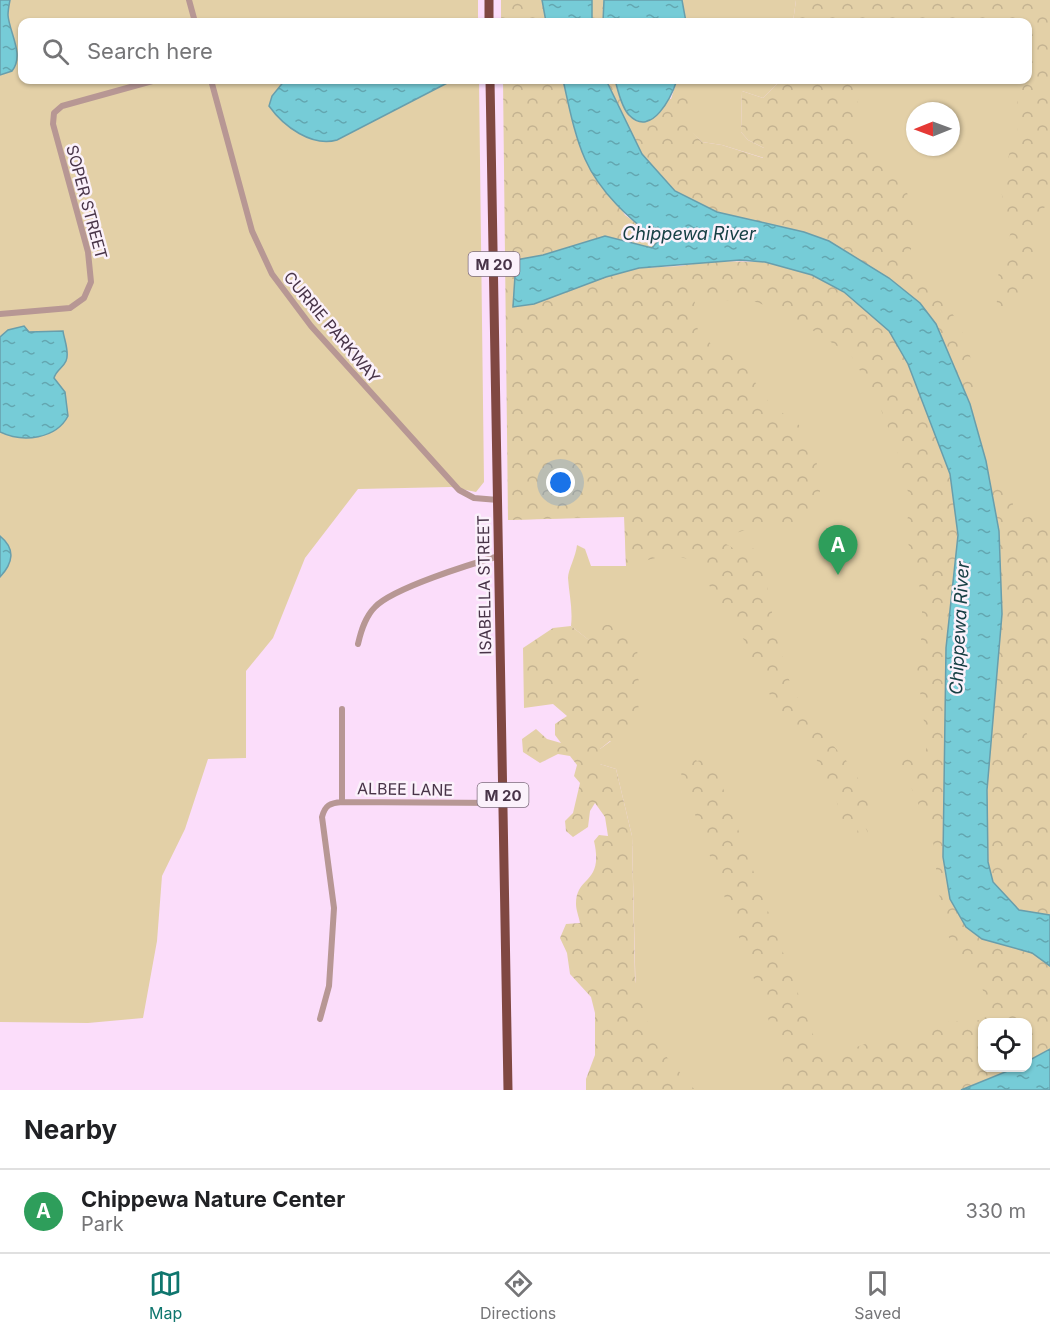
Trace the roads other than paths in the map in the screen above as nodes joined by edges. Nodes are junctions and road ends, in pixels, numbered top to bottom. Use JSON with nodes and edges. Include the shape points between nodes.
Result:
{"nodes":[{"id":1,"x":189,"y":0,"type":"edge"},
{"id":2,"x":489,"y":0,"type":"edge"},
{"id":3,"x":194,"y":18,"type":"edge"},
{"id":4,"x":489,"y":18,"type":"edge"},
{"id":5,"x":142,"y":84,"type":"edge"},
{"id":6,"x":212,"y":84,"type":"edge"},
{"id":7,"x":490,"y":84,"type":"edge"},
{"id":8,"x":0,"y":314,"type":"edge"},
{"id":9,"x":498,"y":500,"type":"junction"},
{"id":10,"x":499,"y":556,"type":"junction"},
{"id":11,"x":358,"y":644,"type":"dead end"},
{"id":12,"x":342,"y":709,"type":"dead end"},
{"id":13,"x":342,"y":802,"type":"junction"},
{"id":14,"x":503,"y":803,"type":"junction"},
{"id":15,"x":320,"y":1019,"type":"dead end"},
{"id":16,"x":508,"y":1090,"type":"edge"}],
"edges":[{"from":1,"to":3,"type":"street"},
{"from":2,"to":4,"type":"highway"},
{"from":5,"to":8,"type":"street","name":"SOPER STREET","via":[[62,106],[54,113],[53,124],[91,267],[91,282],[84,298],[59,311]]},
{"from":6,"to":9,"type":"street","name":"CURRIE PARKWAY","via":[[252,231],[272,274],[311,326],[459,490],[474,498]]},
{"from":7,"to":9,"type":"highway","name":"ISABELLA STREET","number":"M 20"},
{"from":9,"to":10,"type":"highway","name":"ISABELLA STREET","number":"M 20"},
{"from":10,"to":11,"type":"street","via":[[388,597],[368,616]]},
{"from":10,"to":14,"type":"highway","name":"ISABELLA STREET","number":"M 20"},
{"from":12,"to":13,"type":"street"},
{"from":13,"to":14,"type":"street","name":"ALBEE LANE"},
{"from":13,"to":15,"type":"street","via":[[331,803],[322,817],[334,908],[329,986]]},
{"from":14,"to":16,"type":"highway","name":"ISABELLA STREET","number":"M 20"}]}
